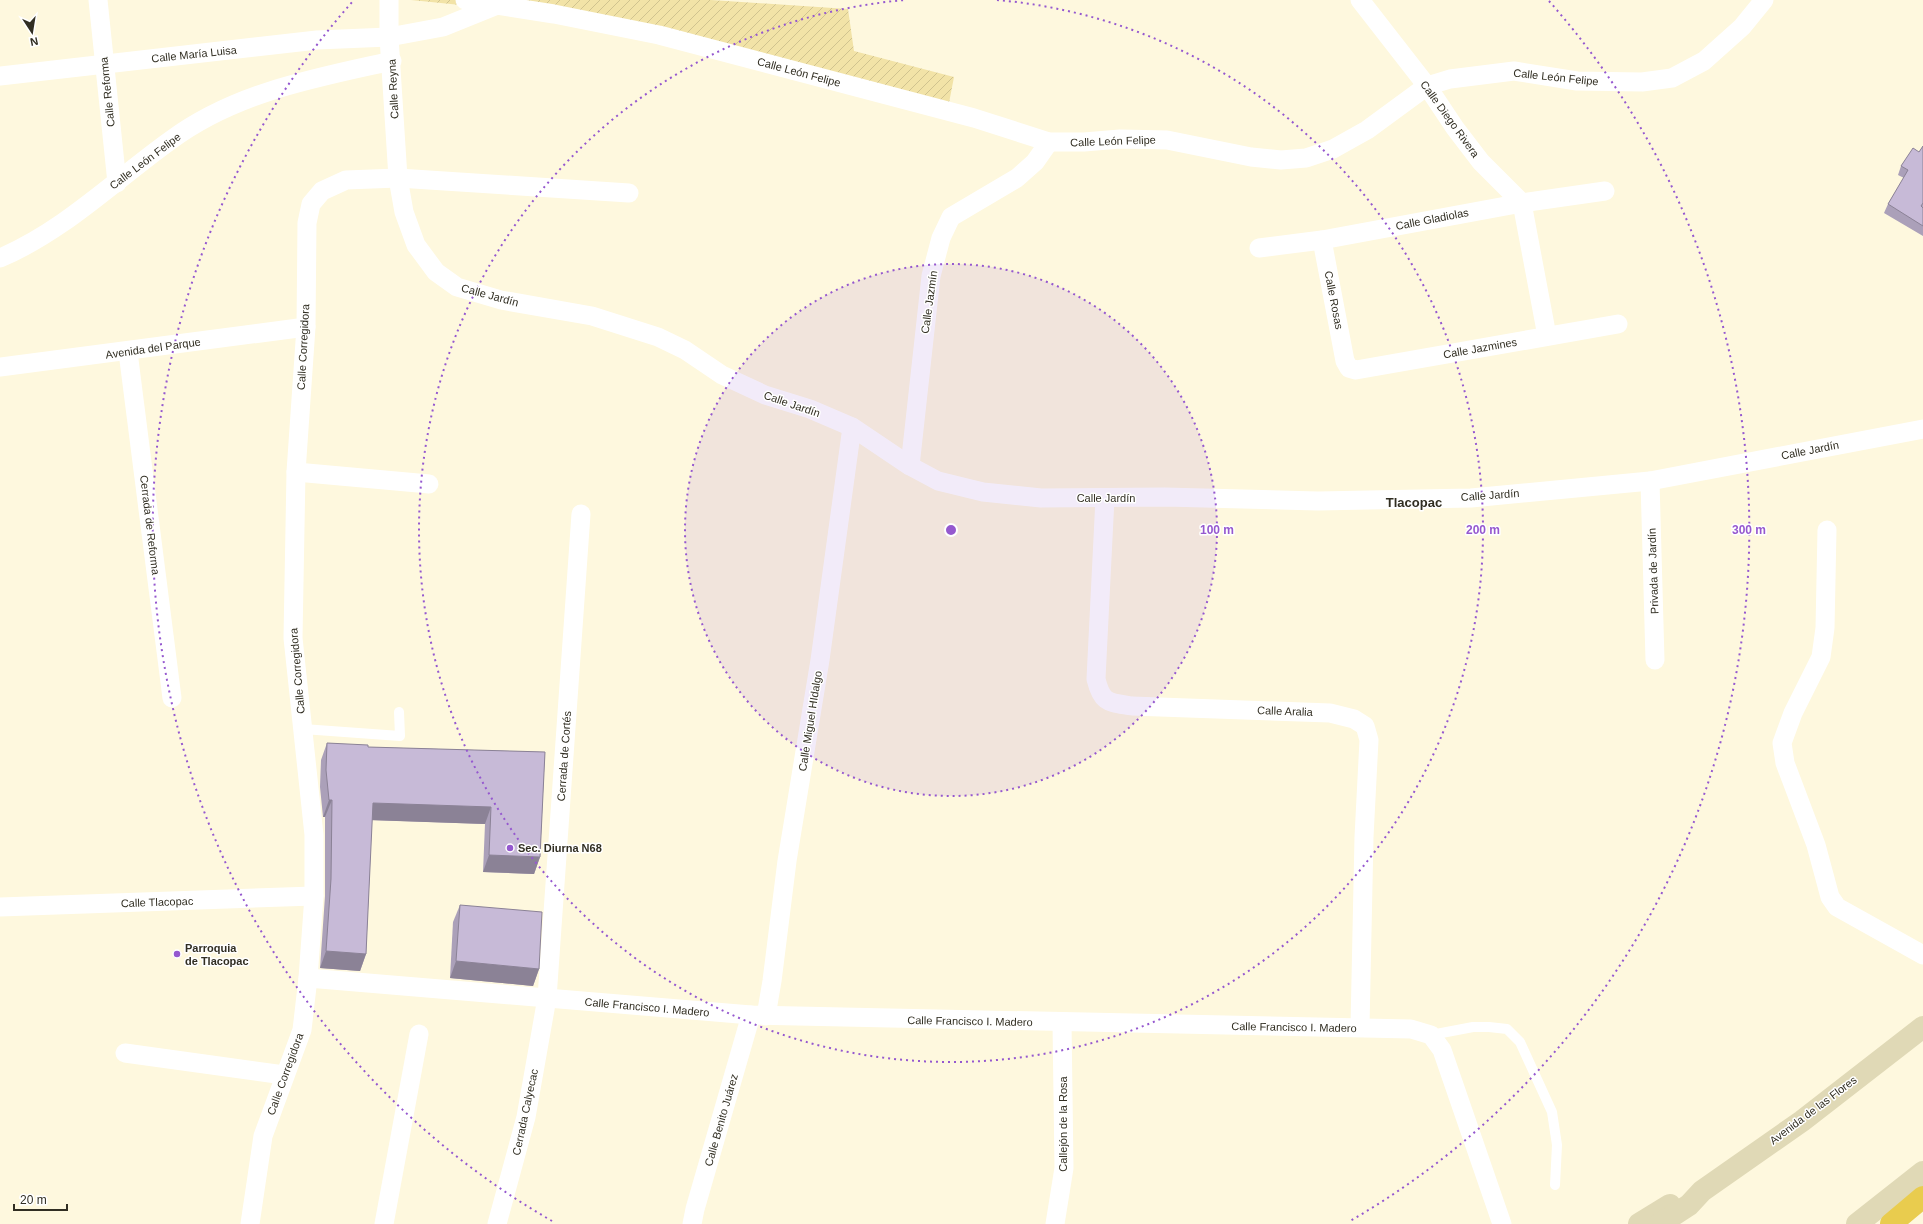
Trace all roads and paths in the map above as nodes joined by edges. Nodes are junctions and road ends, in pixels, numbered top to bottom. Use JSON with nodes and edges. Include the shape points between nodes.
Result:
{"nodes":[{"id":1,"x":98,"y":0,"type":"edge"},
{"id":2,"x":389,"y":0,"type":"edge"},
{"id":3,"x":465,"y":0,"type":"edge"},
{"id":4,"x":1360,"y":0,"type":"edge"},
{"id":5,"x":1764,"y":0,"type":"edge"},
{"id":6,"x":496,"y":6,"type":"junction"},
{"id":7,"x":389,"y":37,"type":"junction"},
{"id":8,"x":392,"y":61,"type":"junction"},
{"id":9,"x":104,"y":64,"type":"junction"},
{"id":10,"x":0,"y":76,"type":"edge"},
{"id":11,"x":1427,"y":86,"type":"junction"},
{"id":12,"x":1049,"y":142,"type":"junction"},
{"id":13,"x":398,"y":178,"type":"junction"},
{"id":14,"x":117,"y":183,"type":"junction"},
{"id":15,"x":1605,"y":191,"type":"dead end"},
{"id":16,"x":629,"y":193,"type":"dead end"},
{"id":17,"x":1522,"y":203,"type":"junction"},
{"id":18,"x":1322,"y":240,"type":"junction"},
{"id":19,"x":1259,"y":248,"type":"dead end"},
{"id":20,"x":0,"y":258,"type":"edge"},
{"id":21,"x":1618,"y":324,"type":"dead end"},
{"id":22,"x":306,"y":327,"type":"junction"},
{"id":23,"x":1547,"y":336,"type":"junction"},
{"id":24,"x":128,"y":352,"type":"junction"},
{"id":25,"x":1345,"y":361,"type":"joint"},
{"id":26,"x":0,"y":367,"type":"edge"},
{"id":27,"x":852,"y":427,"type":"junction"},
{"id":28,"x":1923,"y":429,"type":"edge"},
{"id":29,"x":910,"y":466,"type":"junction"},
{"id":30,"x":296,"y":472,"type":"junction"},
{"id":31,"x":1650,"y":481,"type":"junction"},
{"id":32,"x":429,"y":484,"type":"dead end"},
{"id":33,"x":1105,"y":498,"type":"junction"},
{"id":34,"x":581,"y":514,"type":"dead end"},
{"id":35,"x":1827,"y":530,"type":"dead end"},
{"id":36,"x":1655,"y":660,"type":"dead end"},
{"id":37,"x":172,"y":698,"type":"dead end"},
{"id":38,"x":399,"y":712,"type":"dead end"},
{"id":39,"x":303,"y":729,"type":"junction"},
{"id":40,"x":314,"y":896,"type":"junction"},
{"id":41,"x":0,"y":907,"type":"edge"},
{"id":42,"x":1923,"y":955,"type":"edge"},
{"id":43,"x":308,"y":978,"type":"junction"},
{"id":44,"x":547,"y":998,"type":"junction"},
{"id":45,"x":758,"y":1016,"type":"junction"},
{"id":46,"x":1062,"y":1023,"type":"junction"},
{"id":47,"x":1923,"y":1027,"type":"edge"},
{"id":48,"x":1360,"y":1028,"type":"junction"},
{"id":49,"x":419,"y":1034,"type":"dead end"},
{"id":50,"x":1431,"y":1035,"type":"junction"},
{"id":51,"x":125,"y":1053,"type":"dead end"},
{"id":52,"x":284,"y":1075,"type":"junction"},
{"id":53,"x":1923,"y":1172,"type":"edge"},
{"id":54,"x":1555,"y":1185,"type":"dead end"},
{"id":55,"x":1702,"y":1191,"type":"junction"},
{"id":56,"x":1923,"y":1197,"type":"edge"},
{"id":57,"x":250,"y":1224,"type":"edge"},
{"id":58,"x":384,"y":1224,"type":"edge"},
{"id":59,"x":498,"y":1224,"type":"edge"},
{"id":60,"x":692,"y":1224,"type":"edge"},
{"id":61,"x":1054,"y":1224,"type":"edge"},
{"id":62,"x":1502,"y":1224,"type":"edge"},
{"id":63,"x":1639,"y":1224,"type":"edge"},
{"id":64,"x":1660,"y":1224,"type":"edge"},
{"id":65,"x":1857,"y":1224,"type":"edge"},
{"id":66,"x":1890,"y":1224,"type":"edge"}],
"edges":[{"from":1,"to":9,"type":"street","name":"Calle Reforma"},
{"from":2,"to":7,"type":"street","name":"Calle Reyna"},
{"from":3,"to":6,"type":"street","name":"Calle León Felipe"},
{"from":4,"to":11,"type":"street","name":"Calle Diego Rivera"},
{"from":5,"to":11,"type":"street","name":"Calle León Felipe","via":[[1742,27],[1704,61],[1672,78],[1642,82],[1577,81],[1514,71],[1450,79]]},
{"from":6,"to":7,"type":"street","name":"Calle León Felipe","via":[[443,27]]},
{"from":6,"to":12,"type":"street","name":"Calle León Felipe","via":[[554,14],[659,35],[974,118]]},
{"from":7,"to":8,"type":"street","name":"Calle Reyna"},
{"from":7,"to":9,"type":"street","name":"Calle María Luisa","via":[[317,40]]},
{"from":8,"to":13,"type":"street","name":"Calle Reyna"},
{"from":8,"to":14,"type":"street","name":"Calle León Felipe","via":[[287,85],[222,108],[172,139]]},
{"from":9,"to":10,"type":"street","name":"Calle María Luisa"},
{"from":9,"to":14,"type":"street","name":"Calle Reforma"},
{"from":11,"to":12,"type":"street","name":"Calle León Felipe","via":[[1367,130],[1333,149],[1306,158],[1281,160],[1167,140]]},
{"from":11,"to":17,"type":"street","name":"Calle Diego Rivera","via":[[1481,162]]},
{"from":12,"to":29,"type":"street","name":"Calle Jazmín","via":[[1035,162],[1016,178],[951,217],[941,238],[931,276]]},
{"from":13,"to":16,"type":"street","name":"Calle Corregidora"},
{"from":13,"to":22,"type":"street","name":"Calle Corregidora","via":[[346,180],[322,191],[311,204],[307,223]]},
{"from":13,"to":27,"type":"street","name":"Calle Jardín","via":[[404,212],[416,245],[436,272],[457,287],[501,300],[592,316],[658,337],[684,350],[722,375],[765,395],[810,409]]},
{"from":14,"to":20,"type":"street","name":"Calle León Felipe","via":[[58,226]]},
{"from":15,"to":17,"type":"street","name":"Calle Gladiolas"},
{"from":17,"to":18,"type":"street","name":"Calle Gladiolas"},
{"from":17,"to":23,"type":"street"},
{"from":18,"to":19,"type":"street","name":"Calle Gladiolas"},
{"from":18,"to":25,"type":"street","name":"Calle Rosas"},
{"from":21,"to":23,"type":"street","name":"Calle Jazmines"},
{"from":22,"to":24,"type":"street","name":"Avenida del Parque"},
{"from":22,"to":30,"type":"street","name":"Calle Corregidora"},
{"from":23,"to":25,"type":"street","name":"Calle Jazmines","via":[[1356,370],[1349,368]]},
{"from":24,"to":26,"type":"street","name":"Avenida del Parque"},
{"from":24,"to":37,"type":"street","name":"Cerrada de Reforma"},
{"from":27,"to":29,"type":"street","name":"Calle Jardín"},
{"from":27,"to":45,"type":"street","name":"Calle Miguel HIdalgo","via":[[820,660],[787,861],[772,981]]},
{"from":28,"to":31,"type":"street","name":"Calle Jardín"},
{"from":29,"to":33,"type":"street","name":"Calle Jardín","via":[[938,481],[982,492],[1041,498]]},
{"from":30,"to":32,"type":"street"},
{"from":30,"to":39,"type":"street","name":"Calle Corregidora","via":[[293,638]]},
{"from":31,"to":33,"type":"street","name":"Calle Jardín","via":[[1471,498],[1318,501]]},
{"from":31,"to":36,"type":"street","name":"Privada de Jardín"},
{"from":33,"to":48,"type":"street","name":"Calle Aralia","via":[[1096,679],[1099,693],[1108,702],[1132,706],[1330,713],[1354,719],[1365,726],[1369,740]]},
{"from":34,"to":44,"type":"street","name":"Cerrada de Cortés"},
{"from":35,"to":42,"type":"street","via":[[1825,628],[1821,657],[1793,713],[1782,743],[1785,763],[1816,846],[1830,897],[1837,907]]},
{"from":38,"to":39,"type":"lane","via":[[400,736]]},
{"from":39,"to":40,"type":"street","name":"Calle Corregidora","via":[[314,835]]},
{"from":40,"to":41,"type":"street","name":"Calle Tlacopac"},
{"from":40,"to":43,"type":"street","name":"Calle Corregidora"},
{"from":43,"to":44,"type":"street","name":"Calle Francisco I. Madero"},
{"from":43,"to":52,"type":"street","name":"Calle Corregidora","via":[[302,1030]]},
{"from":44,"to":45,"type":"street","name":"Calle Francisco I. Madero"},
{"from":44,"to":59,"type":"street","name":"Cerrada Calyecac","via":[[526,1117]]},
{"from":45,"to":46,"type":"street","name":"Calle Francisco I. Madero"},
{"from":45,"to":60,"type":"street","name":"Calle Benito Juárez"},
{"from":46,"to":48,"type":"street","name":"Calle Francisco I. Madero"},
{"from":46,"to":61,"type":"street","name":"Callejón de la Rosa","via":[[1064,1168]]},
{"from":47,"to":55,"type":"street","name":"Avenida de las Flores","via":[[1802,1121]]},
{"from":48,"to":50,"type":"street","name":"Calle Francisco I. Madero","via":[[1411,1029]]},
{"from":49,"to":58,"type":"street"},
{"from":50,"to":54,"type":"lane","via":[[1473,1027],[1490,1027],[1507,1029],[1520,1042],[1552,1112],[1557,1145]]},
{"from":50,"to":62,"type":"street","via":[[1442,1050]]},
{"from":51,"to":52,"type":"street"},
{"from":52,"to":57,"type":"street","name":"Calle Corregidora","via":[[263,1136]]},
{"from":53,"to":65,"type":"street"},
{"from":55,"to":63,"type":"street","name":"Avenida de las Flores","via":[[1684,1196]]},
{"from":55,"to":64,"type":"street","name":"Avenida de las Flores","via":[[1689,1205]]},
{"from":56,"to":66,"type":"highway"}]}
